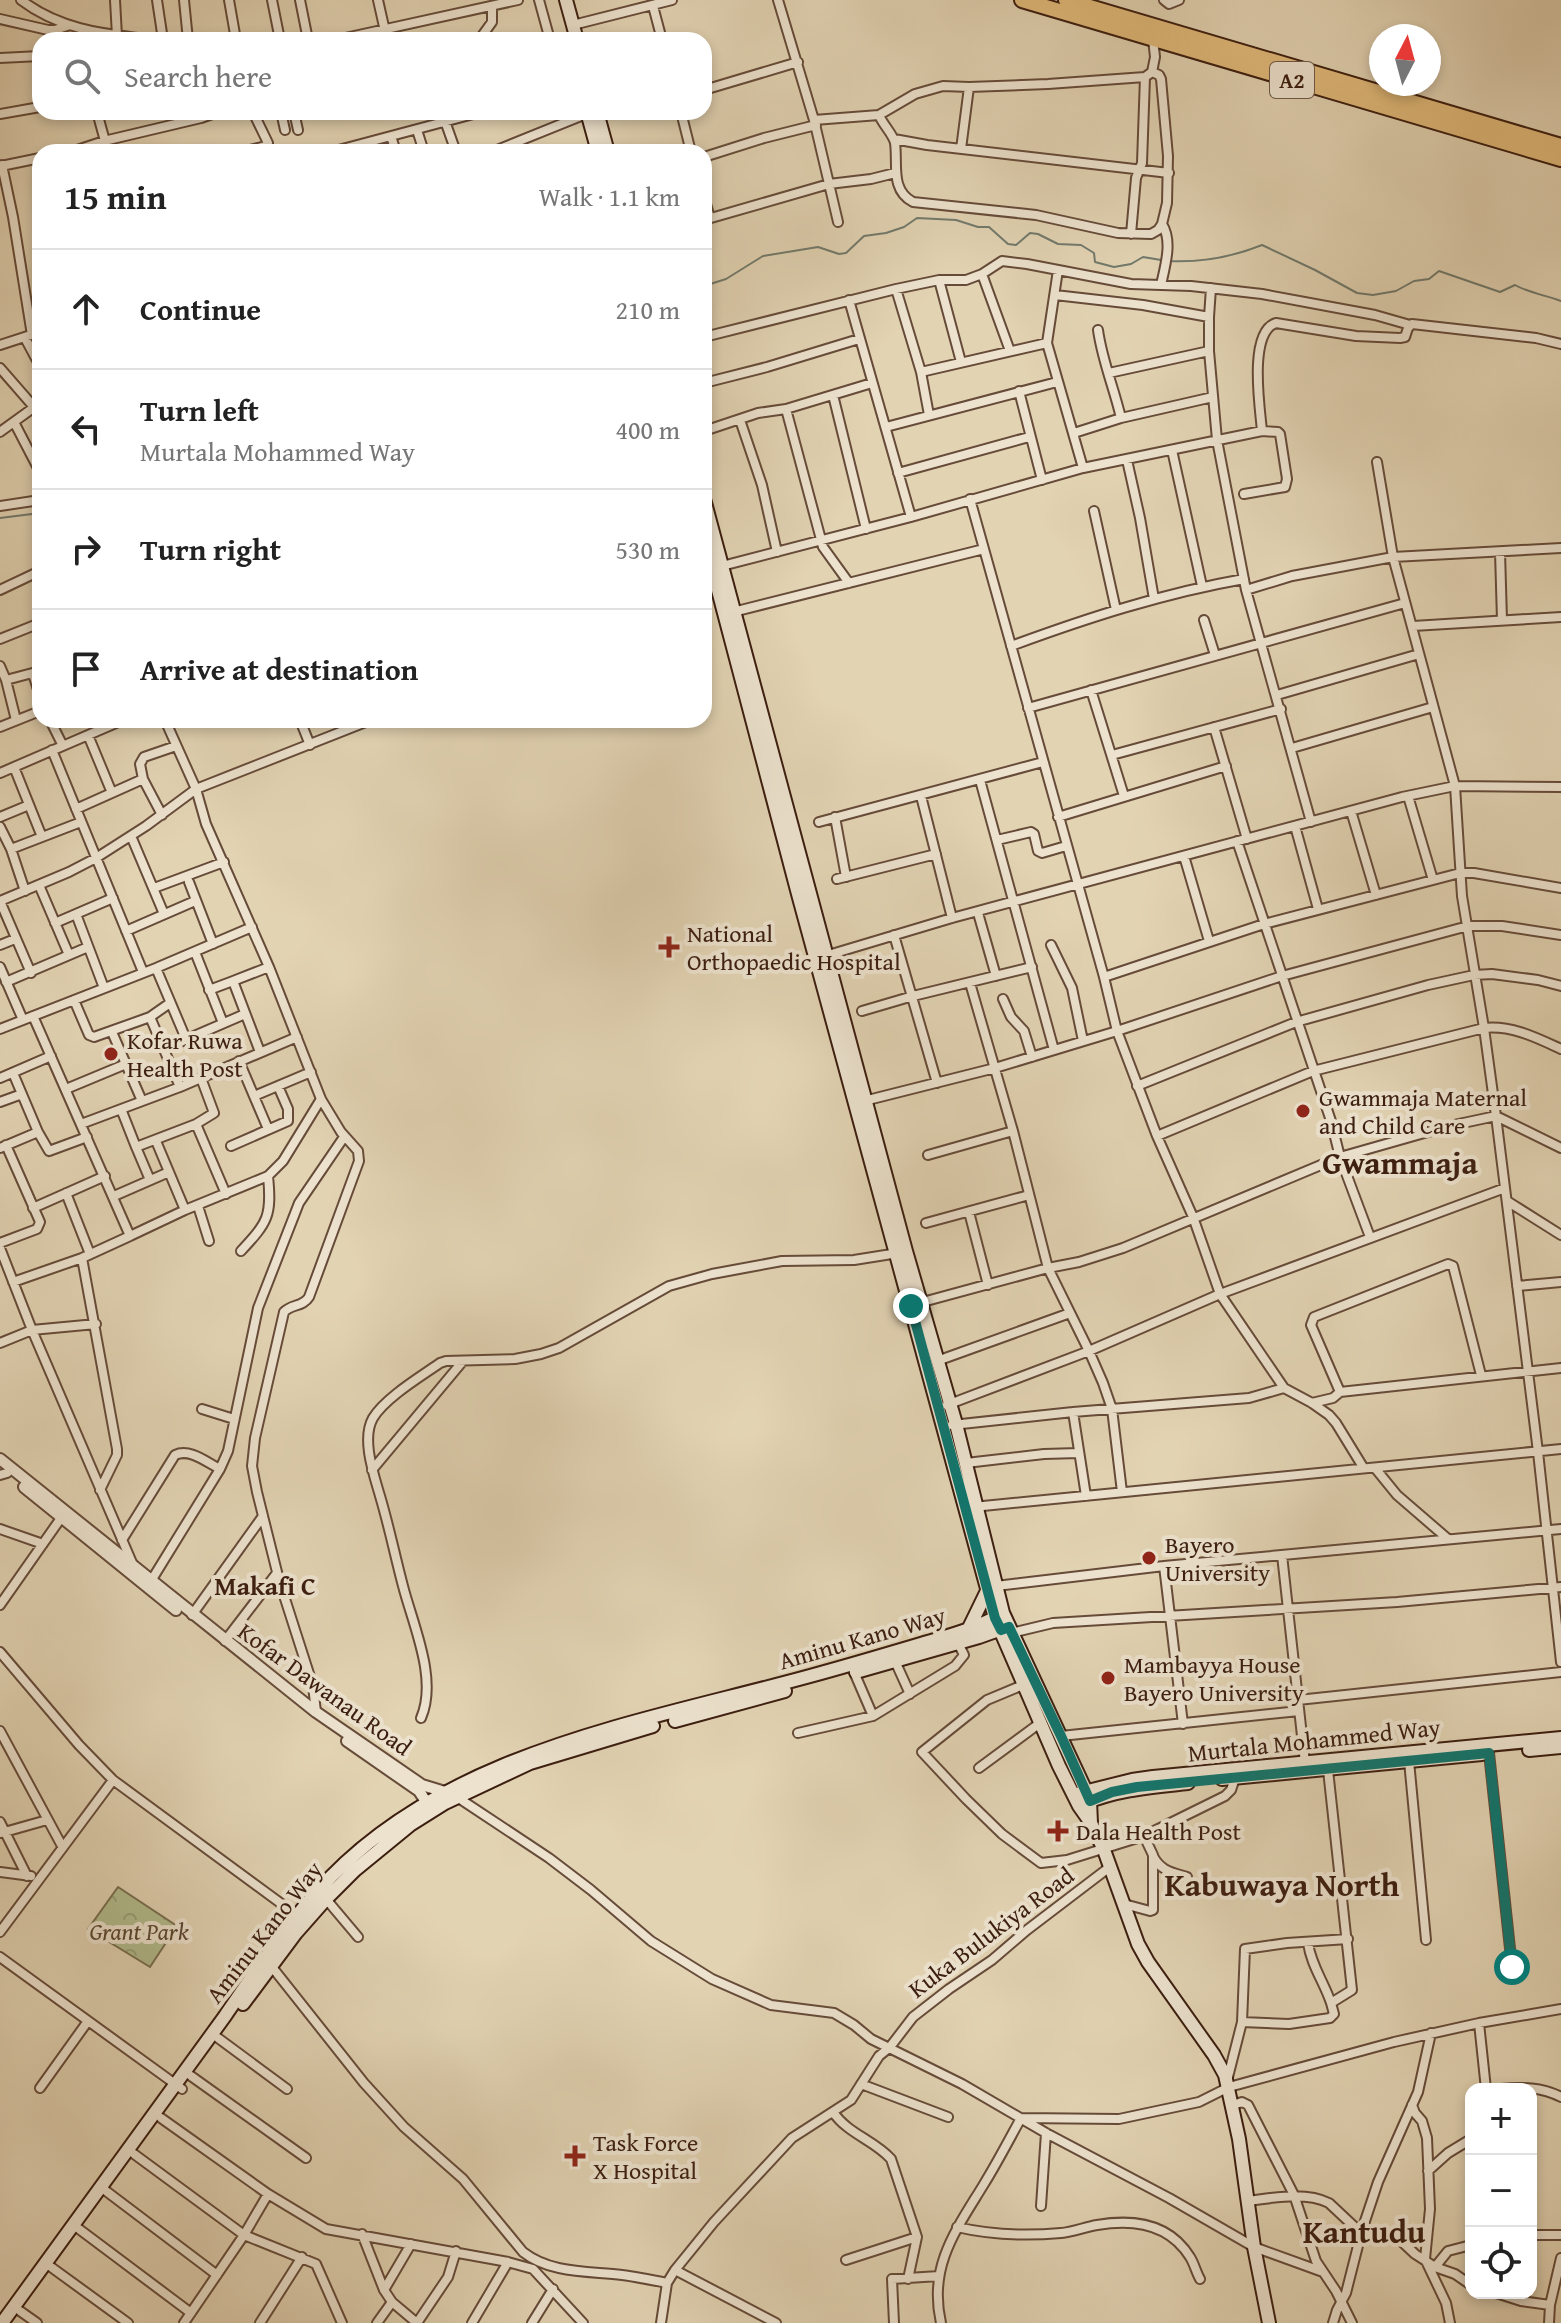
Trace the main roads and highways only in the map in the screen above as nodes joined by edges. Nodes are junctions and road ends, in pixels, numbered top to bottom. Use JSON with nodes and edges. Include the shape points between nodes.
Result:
{"nodes":[{"id":1,"x":558,"y":0,"type":"edge"},
{"id":2,"x":566,"y":0,"type":"edge"},
{"id":3,"x":1022,"y":0,"type":"edge"},
{"id":4,"x":1066,"y":0,"type":"edge"},
{"id":5,"x":566,"y":32,"type":"edge"},
{"id":6,"x":575,"y":32,"type":"edge"},
{"id":7,"x":592,"y":120,"type":"edge"},
{"id":8,"x":594,"y":120,"type":"edge"},
{"id":9,"x":596,"y":144,"type":"edge"},
{"id":10,"x":604,"y":144,"type":"edge"},
{"id":11,"x":1561,"y":146,"type":"edge"},
{"id":12,"x":1561,"y":159,"type":"edge"},
{"id":13,"x":713,"y":572,"type":"edge"},
{"id":14,"x":822,"y":957,"type":"junction"},
{"id":15,"x":916,"y":1304,"type":"junction"},
{"id":16,"x":936,"y":1378,"type":"junction"},
{"id":17,"x":950,"y":1426,"type":"junction"},
{"id":18,"x":970,"y":1507,"type":"junction"},
{"id":19,"x":992,"y":1589,"type":"junction"},
{"id":20,"x":1004,"y":1624,"type":"junction"},
{"id":21,"x":974,"y":1634,"type":"junction"},
{"id":22,"x":1008,"y":1648,"type":"junction"},
{"id":23,"x":662,"y":1720,"type":"junction"},
{"id":24,"x":1561,"y":1738,"type":"edge"},
{"id":25,"x":1561,"y":1747,"type":"edge"},
{"id":26,"x":1077,"y":1772,"type":"junction"},
{"id":27,"x":1110,"y":1785,"type":"junction"},
{"id":28,"x":451,"y":1795,"type":"junction"},
{"id":29,"x":1082,"y":1799,"type":"junction"},
{"id":30,"x":327,"y":1892,"type":"junction"},
{"id":31,"x":178,"y":2086,"type":"junction"},
{"id":32,"x":2,"y":2323,"type":"edge"},
{"id":33,"x":10,"y":2323,"type":"edge"},
{"id":34,"x":1269,"y":2323,"type":"edge"}],
"edges":[{"from":1,"to":5,"type":"main road"},
{"from":2,"to":6,"type":"main road"},
{"from":3,"to":12,"type":"highway","number":"A2"},
{"from":4,"to":11,"type":"highway","number":"A2"},
{"from":7,"to":9,"type":"main road"},
{"from":8,"to":10,"type":"main road"},
{"from":13,"to":14,"type":"main road"},
{"from":13,"to":14,"type":"main road","via":[[733,612]]},
{"from":14,"to":15,"type":"main road"},
{"from":15,"to":16,"type":"main road"},
{"from":15,"to":16,"type":"main road","via":[[937,1361]]},
{"from":16,"to":17,"type":"main road"},
{"from":17,"to":18,"type":"main road"},
{"from":17,"to":18,"type":"main road","via":[[966,1463]]},
{"from":18,"to":19,"type":"main road"},
{"from":19,"to":20,"type":"main road"},
{"from":19,"to":21,"type":"main road"},
{"from":20,"to":21,"type":"main road","name":"Aminu Kano Way"},
{"from":20,"to":22,"type":"main road"},
{"from":20,"to":26,"type":"main road"},
{"from":21,"to":22,"type":"main road"},
{"from":21,"to":23,"type":"main road","name":"Aminu Kano Way"},
{"from":21,"to":23,"type":"main road","name":"Aminu Kano Way","via":[[895,1661]]},
{"from":22,"to":29,"type":"main road","via":[[1040,1723]]},
{"from":23,"to":28,"type":"main road","name":"Aminu Kano Way","via":[[545,1757]]},
{"from":24,"to":27,"type":"main road","name":"Murtala Mohammed Way"},
{"from":25,"to":29,"type":"main road","name":"Murtala Mohammed Way","via":[[1137,1787]]},
{"from":26,"to":27,"type":"main road","via":[[1089,1782]]},
{"from":26,"to":29,"type":"main road"},
{"from":27,"to":29,"type":"main road","name":"Murtala Mohammed Way"},
{"from":28,"to":30,"type":"main road","name":"Aminu Kano Way"},
{"from":28,"to":30,"type":"main road","name":"Aminu Kano Way","via":[[427,1803],[352,1857]]},
{"from":29,"to":34,"type":"main road","via":[[1138,1944],[1214,2055],[1228,2085]]},
{"from":30,"to":31,"type":"main road","name":"Aminu Kano Way","via":[[191,2076]]},
{"from":30,"to":31,"type":"main road","name":"Aminu Kano Way","via":[[298,1916],[260,1965]]},
{"from":31,"to":32,"type":"main road","name":"Aminu Kano Way"},
{"from":31,"to":33,"type":"main road","name":"Aminu Kano Way","via":[[161,2118]]}]}
